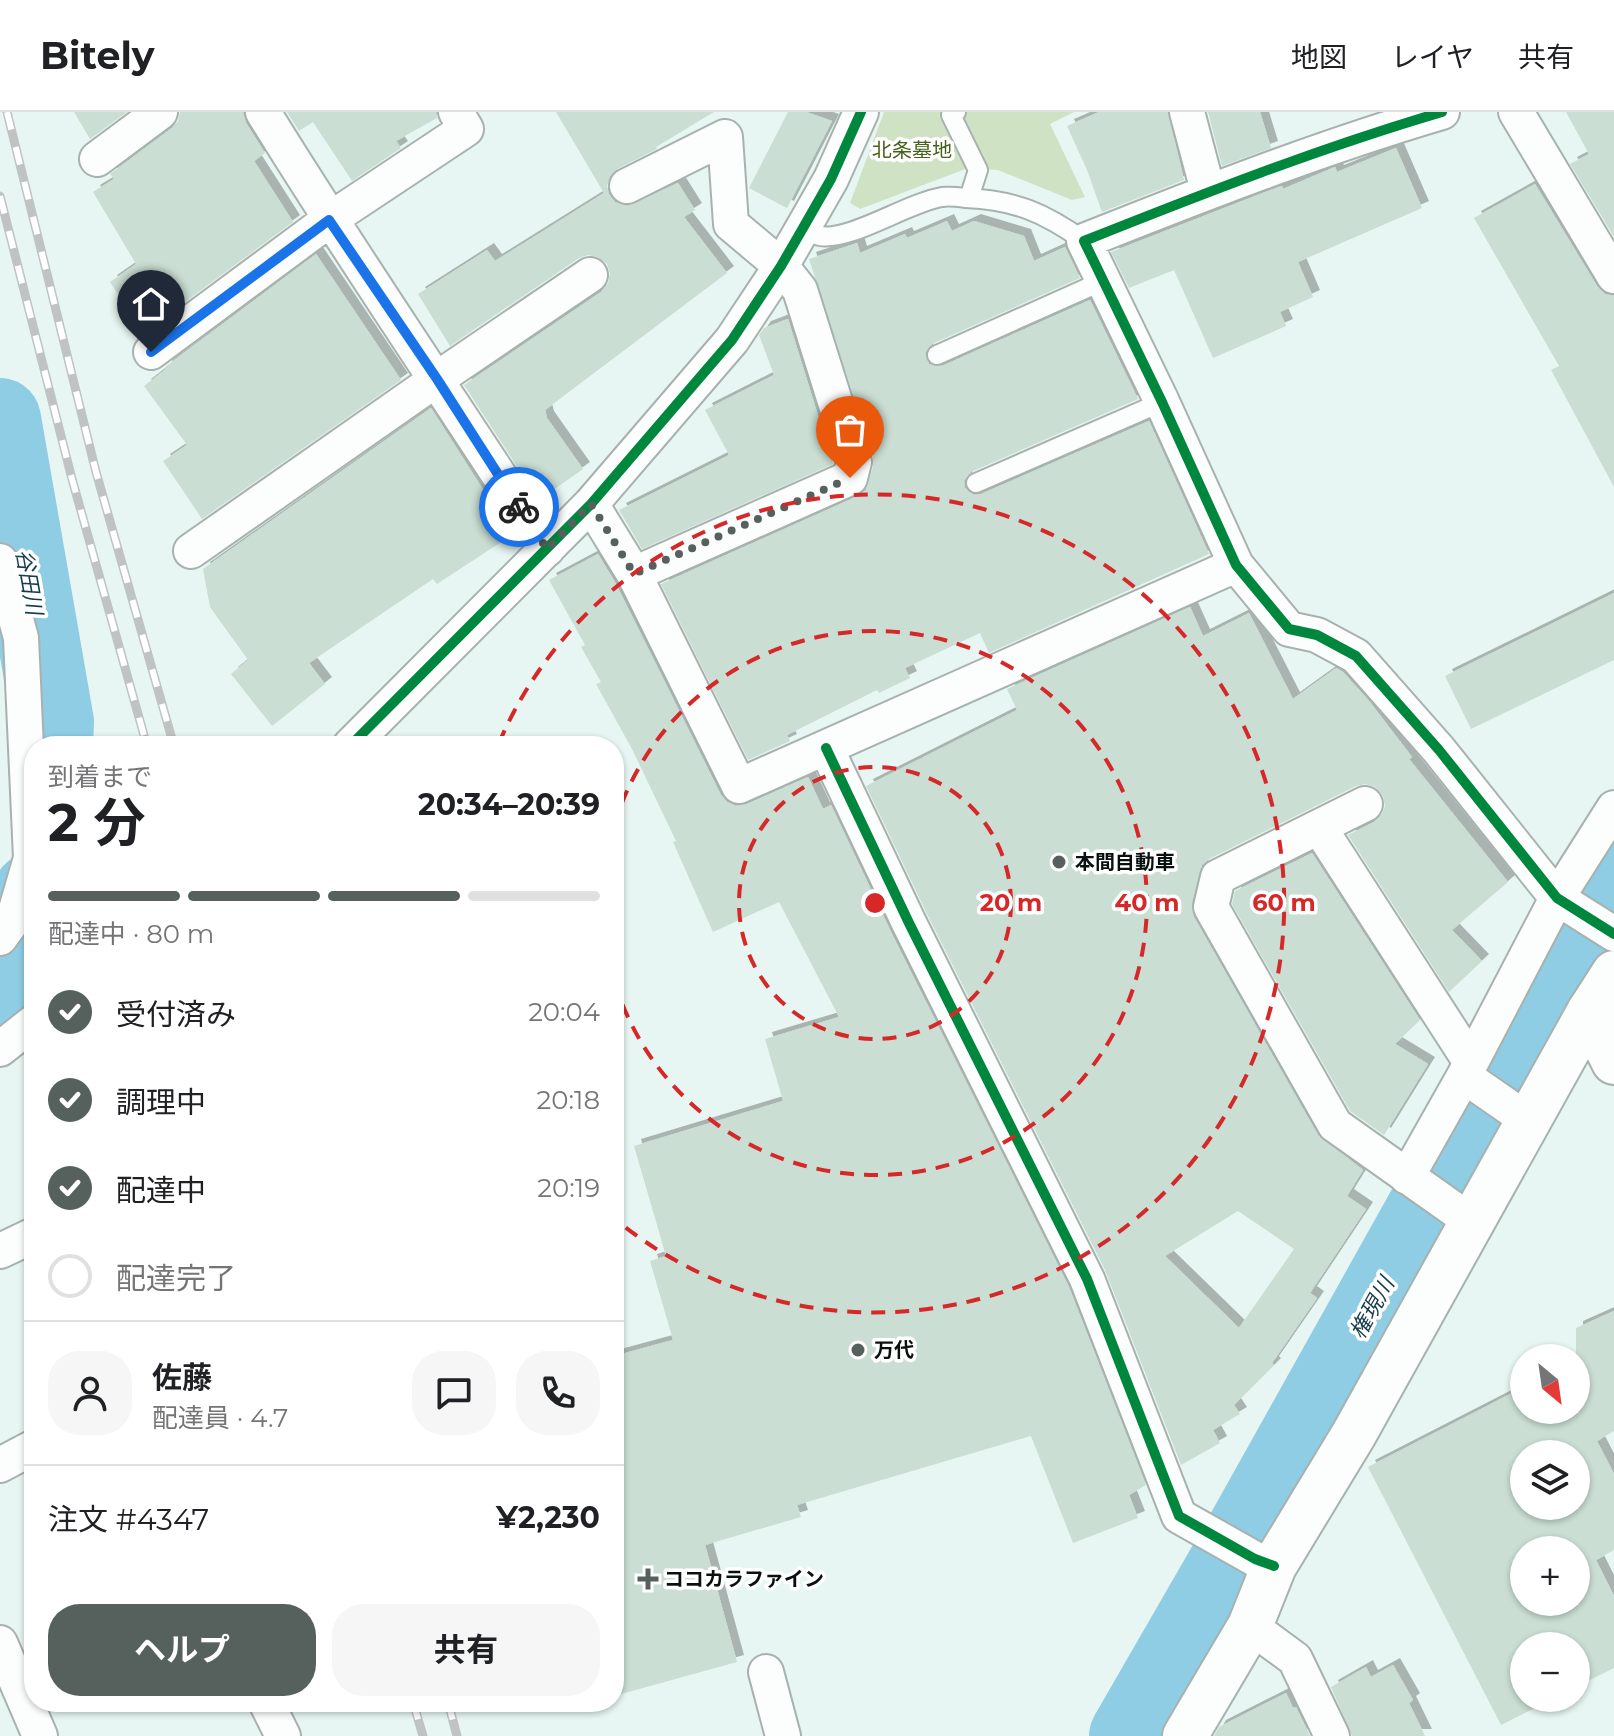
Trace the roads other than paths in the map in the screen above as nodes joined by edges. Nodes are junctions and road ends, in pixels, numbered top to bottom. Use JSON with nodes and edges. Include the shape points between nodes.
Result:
{"nodes":[{"id":1,"x":160,"y":112,"type":"edge"},
{"id":2,"x":263,"y":112,"type":"edge"},
{"id":3,"x":456,"y":112,"type":"edge"},
{"id":4,"x":861,"y":112,"type":"edge"},
{"id":5,"x":956,"y":112,"type":"edge"},
{"id":6,"x":1187,"y":112,"type":"edge"},
{"id":7,"x":1442,"y":112,"type":"edge"},
{"id":8,"x":1516,"y":112,"type":"edge"},
{"id":9,"x":97,"y":159,"type":"dead end"},
{"id":10,"x":627,"y":186,"type":"dead end"},
{"id":11,"x":1208,"y":191,"type":"junction"},
{"id":12,"x":969,"y":198,"type":"junction"},
{"id":13,"x":329,"y":220,"type":"junction"},
{"id":14,"x":803,"y":228,"type":"junction"},
{"id":15,"x":1084,"y":241,"type":"junction"},
{"id":16,"x":781,"y":266,"type":"junction"},
{"id":17,"x":590,"y":275,"type":"dead end"},
{"id":18,"x":1614,"y":276,"type":"edge"},
{"id":19,"x":1105,"y":280,"type":"junction"},
{"id":20,"x":151,"y":352,"type":"dead end"},
{"id":21,"x":937,"y":355,"type":"dead end"},
{"id":22,"x":437,"y":379,"type":"junction"},
{"id":23,"x":1162,"y":402,"type":"junction"},
{"id":24,"x":976,"y":483,"type":"dead end"},
{"id":25,"x":591,"y":504,"type":"junction"},
{"id":26,"x":547,"y":549,"type":"junction"},
{"id":27,"x":191,"y":551,"type":"dead end"},
{"id":28,"x":0,"y":561,"type":"edge"},
{"id":29,"x":1236,"y":565,"type":"junction"},
{"id":30,"x":634,"y":574,"type":"junction"},
{"id":31,"x":25,"y":736,"type":"edge"},
{"id":32,"x":360,"y":736,"type":"edge"},
{"id":33,"x":826,"y":748,"type":"junction"},
{"id":34,"x":1365,"y":804,"type":"dead end"},
{"id":35,"x":1614,"y":808,"type":"edge"},
{"id":36,"x":1319,"y":827,"type":"junction"},
{"id":37,"x":24,"y":882,"type":"edge"},
{"id":38,"x":1563,"y":901,"type":"junction"},
{"id":39,"x":0,"y":938,"type":"edge"},
{"id":40,"x":1613,"y":946,"type":"edge"},
{"id":41,"x":1589,"y":1012,"type":"junction"},
{"id":42,"x":24,"y":1030,"type":"edge"},
{"id":43,"x":0,"y":1049,"type":"edge"},
{"id":44,"x":1614,"y":1062,"type":"edge"},
{"id":45,"x":1467,"y":1072,"type":"junction"},
{"id":46,"x":1528,"y":1120,"type":"junction"},
{"id":47,"x":1409,"y":1179,"type":"junction"},
{"id":48,"x":1471,"y":1221,"type":"junction"},
{"id":49,"x":24,"y":1240,"type":"edge"},
{"id":50,"x":0,"y":1251,"type":"edge"},
{"id":51,"x":24,"y":1452,"type":"edge"},
{"id":52,"x":0,"y":1465,"type":"edge"},
{"id":53,"x":1265,"y":1563,"type":"junction"},
{"id":54,"x":1250,"y":1626,"type":"junction"},
{"id":55,"x":15,"y":1657,"type":"edge"},
{"id":56,"x":766,"y":1672,"type":"dead end"},
{"id":57,"x":24,"y":1685,"type":"edge"},
{"id":58,"x":32,"y":1712,"type":"edge"},
{"id":59,"x":271,"y":1712,"type":"edge"},
{"id":60,"x":40,"y":1736,"type":"edge"},
{"id":61,"x":283,"y":1736,"type":"edge"},
{"id":62,"x":783,"y":1736,"type":"edge"},
{"id":63,"x":1185,"y":1736,"type":"edge"},
{"id":64,"x":1332,"y":1736,"type":"edge"}],
"edges":[{"from":1,"to":9,"type":"street"},
{"from":2,"to":13,"type":"street"},
{"from":3,"to":13,"type":"street","via":[[466,129]]},
{"from":4,"to":14,"type":"street"},
{"from":5,"to":12,"type":"lane","via":[[951,115],[978,170]]},
{"from":6,"to":11,"type":"street"},
{"from":7,"to":11,"type":"street"},
{"from":8,"to":18,"type":"street"},
{"from":10,"to":16,"type":"street","via":[[725,137],[731,224]]},
{"from":11,"to":15,"type":"street"},
{"from":12,"to":14,"type":"lane","via":[[943,197],[843,234],[819,236]]},
{"from":12,"to":15,"type":"lane","via":[[1031,208]]},
{"from":13,"to":20,"type":"street"},
{"from":13,"to":22,"type":"street"},
{"from":14,"to":16,"type":"street"},
{"from":15,"to":19,"type":"street"},
{"from":16,"to":25,"type":"street","via":[[732,340]]},
{"from":16,"to":30,"type":"street","via":[[800,290],[854,462],[850,478]]},
{"from":17,"to":22,"type":"street"},
{"from":19,"to":21,"type":"lane"},
{"from":19,"to":23,"type":"street"},
{"from":22,"to":26,"type":"street"},
{"from":22,"to":27,"type":"street"},
{"from":23,"to":24,"type":"lane"},
{"from":23,"to":29,"type":"street"},
{"from":25,"to":26,"type":"street"},
{"from":25,"to":30,"type":"street"},
{"from":26,"to":32,"type":"street"},
{"from":28,"to":31,"type":"street","via":[[21,638]]},
{"from":29,"to":33,"type":"street"},
{"from":29,"to":38,"type":"street","via":[[1289,629],[1317,635],[1356,656]]},
{"from":30,"to":33,"type":"street","via":[[739,786]]},
{"from":33,"to":53,"type":"street","via":[[1087,1279],[1179,1516]]},
{"from":34,"to":36,"type":"street"},
{"from":35,"to":38,"type":"street"},
{"from":36,"to":45,"type":"street"},
{"from":36,"to":47,"type":"street","via":[[1218,877],[1211,907],[1335,1125]]},
{"from":37,"to":39,"type":"street","via":[[13,920]]},
{"from":38,"to":40,"type":"street"},
{"from":38,"to":45,"type":"street"},
{"from":40,"to":41,"type":"street"},
{"from":41,"to":44,"type":"street"},
{"from":41,"to":46,"type":"street"},
{"from":42,"to":43,"type":"street"},
{"from":45,"to":46,"type":"street"},
{"from":45,"to":47,"type":"street"},
{"from":46,"to":48,"type":"street"},
{"from":47,"to":48,"type":"street"},
{"from":48,"to":53,"type":"street","via":[[1354,1434]]},
{"from":49,"to":50,"type":"street"},
{"from":51,"to":52,"type":"street"},
{"from":53,"to":54,"type":"street"},
{"from":54,"to":63,"type":"street"},
{"from":54,"to":64,"type":"street","via":[[1295,1659]]},
{"from":55,"to":57,"type":"street"},
{"from":56,"to":62,"type":"street"},
{"from":58,"to":60,"type":"street"},
{"from":59,"to":61,"type":"street"}]}
